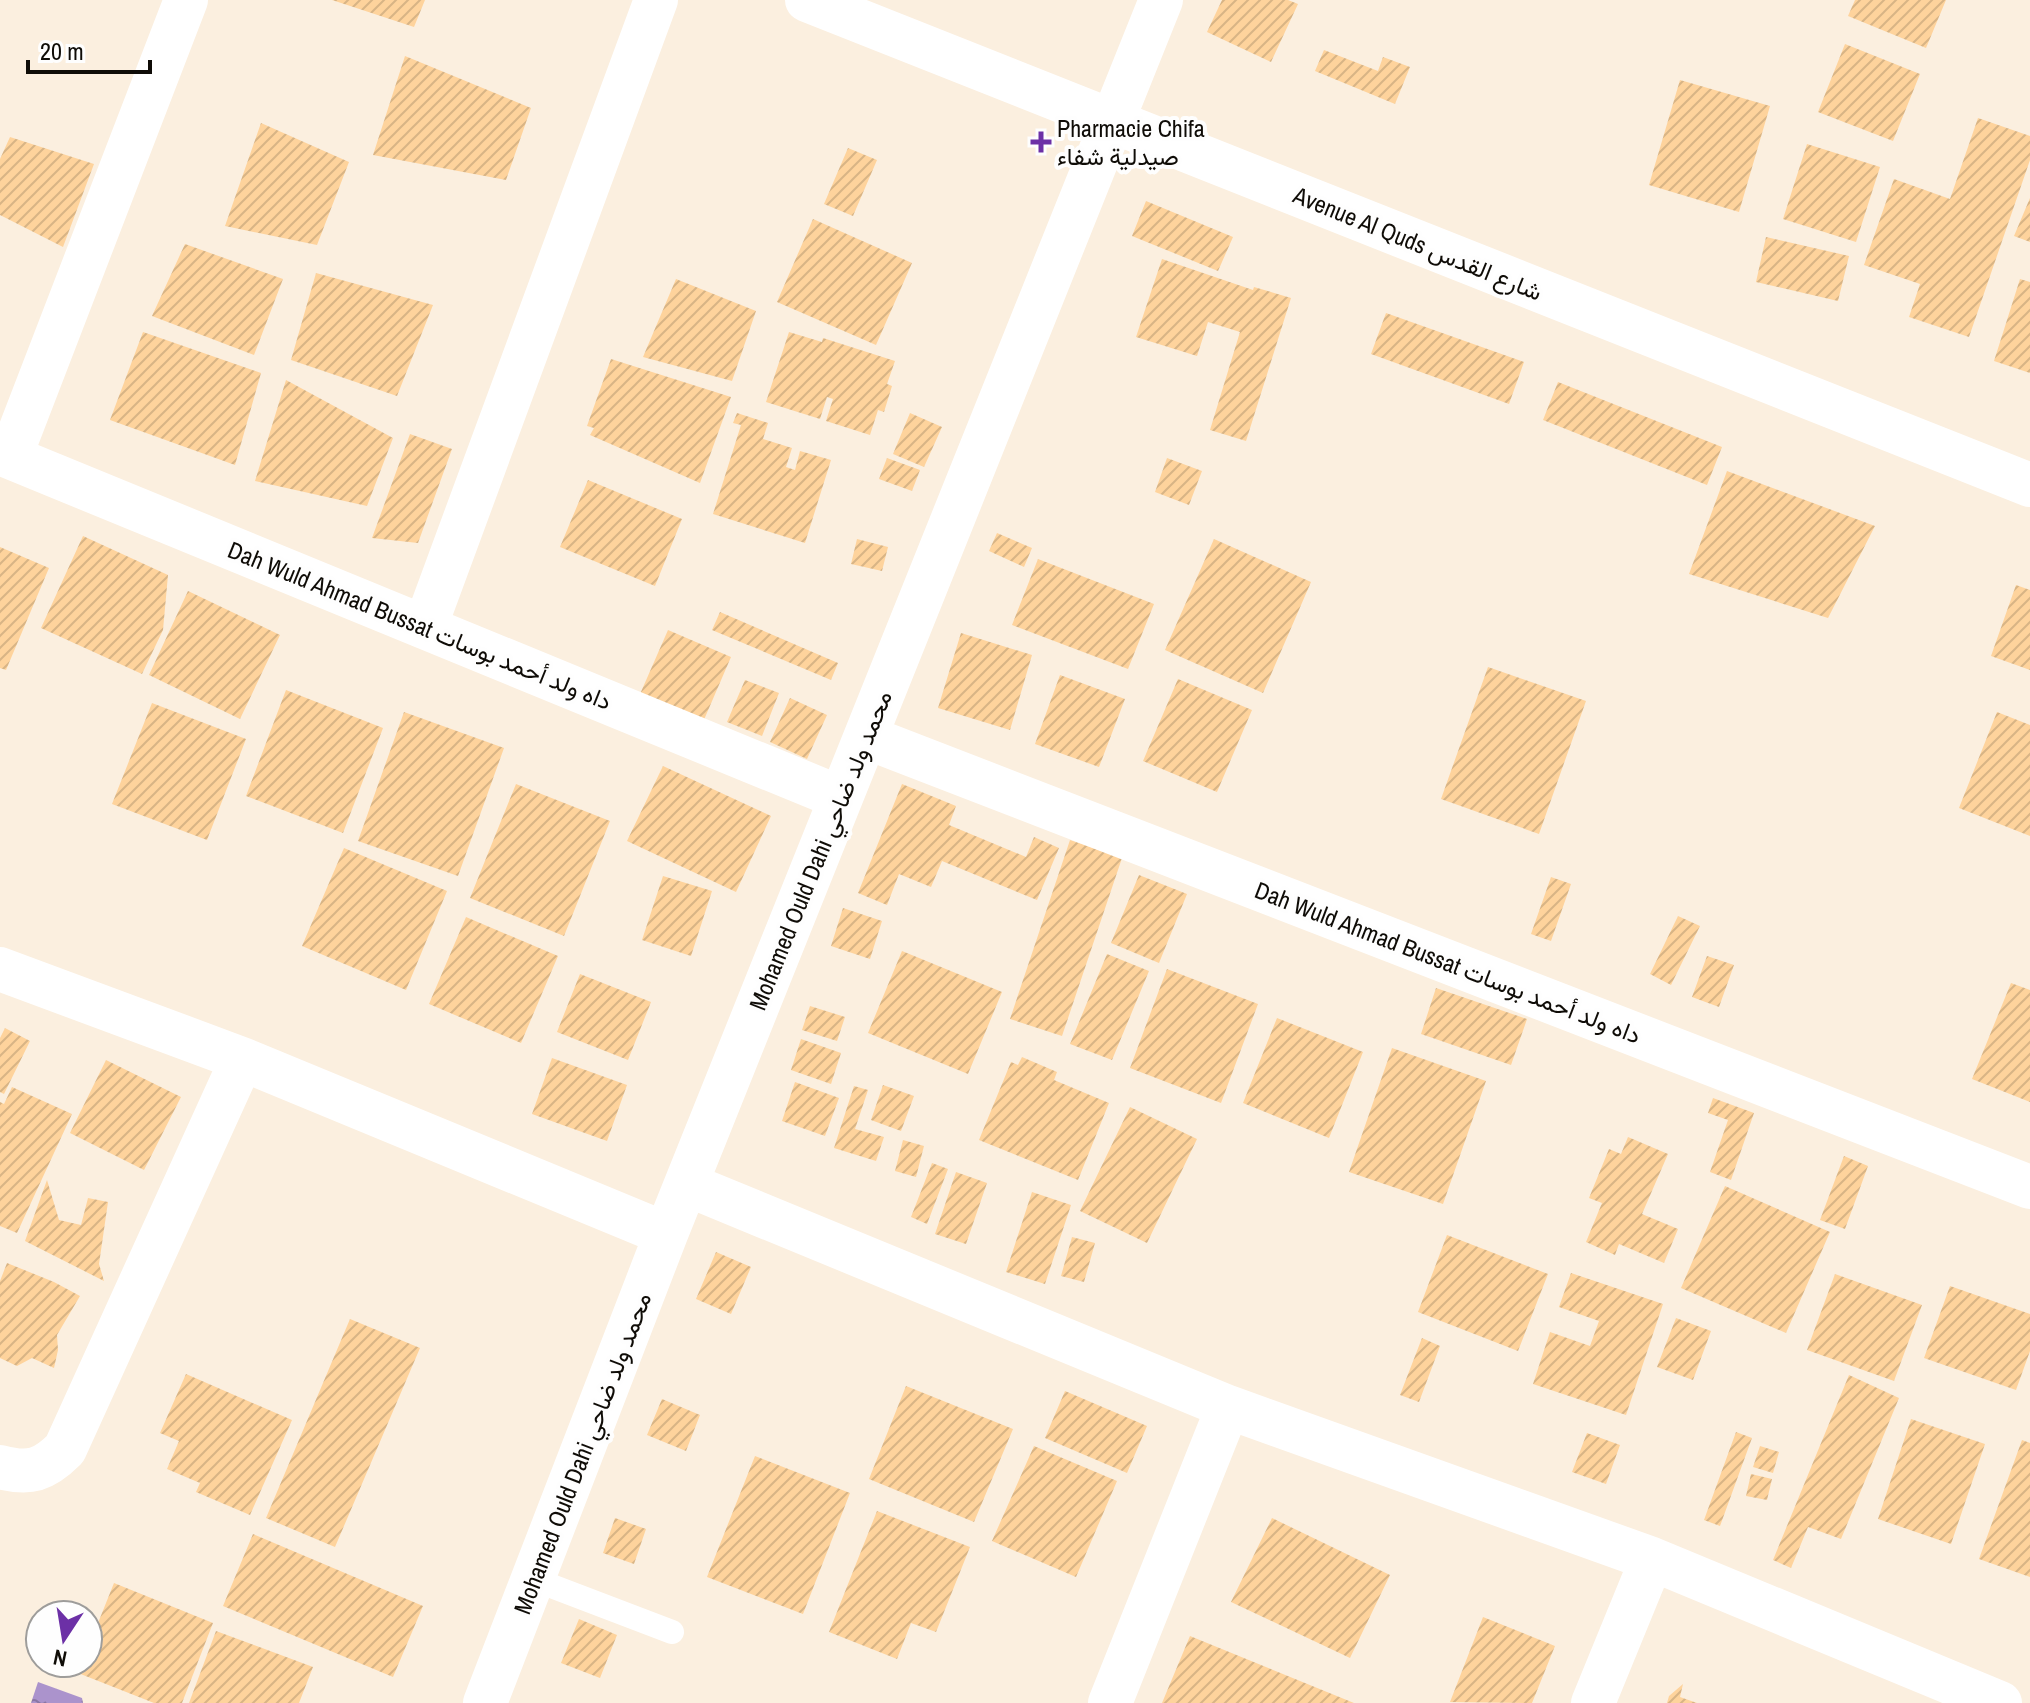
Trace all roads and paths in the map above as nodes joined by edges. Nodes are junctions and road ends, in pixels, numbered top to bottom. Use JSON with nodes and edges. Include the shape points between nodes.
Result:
{"nodes":[{"id":1,"x":186,"y":0,"type":"edge"},
{"id":2,"x":656,"y":0,"type":"edge"},
{"id":3,"x":807,"y":0,"type":"edge"},
{"id":4,"x":1161,"y":0,"type":"edge"},
{"id":5,"x":1112,"y":121,"type":"junction"},
{"id":6,"x":5,"y":455,"type":"edge"},
{"id":7,"x":2030,"y":485,"type":"edge"},
{"id":8,"x":425,"y":627,"type":"junction"},
{"id":9,"x":866,"y":737,"type":"junction"},
{"id":10,"x":841,"y":798,"type":"junction"},
{"id":11,"x":0,"y":969,"type":"edge"},
{"id":12,"x":242,"y":1059,"type":"junction"},
{"id":13,"x":686,"y":1184,"type":"junction"},
{"id":14,"x":2030,"y":1187,"type":"edge"},
{"id":15,"x":666,"y":1234,"type":"junction"},
{"id":16,"x":1228,"y":1407,"type":"junction"},
{"id":17,"x":0,"y":1467,"type":"edge"},
{"id":18,"x":1652,"y":1559,"type":"junction"},
{"id":19,"x":533,"y":1579,"type":"junction"},
{"id":20,"x":672,"y":1632,"type":"dead end"},
{"id":21,"x":485,"y":1703,"type":"edge"},
{"id":22,"x":1110,"y":1703,"type":"edge"},
{"id":23,"x":1593,"y":1703,"type":"edge"},
{"id":24,"x":2000,"y":1703,"type":"edge"}],
"edges":[{"from":1,"to":6,"type":"street"},
{"from":2,"to":8,"type":"street"},
{"from":3,"to":5,"type":"street","name":"Avenue Al Quds شارع القدس"},
{"from":4,"to":5,"type":"street","name":"Mohamed Ould Dahi محمد ولد ضاحي"},
{"from":5,"to":7,"type":"street","name":"Avenue Al Quds شارع القدس"},
{"from":5,"to":9,"type":"street","name":"Mohamed Ould Dahi محمد ولد ضاحي"},
{"from":6,"to":8,"type":"street","name":"Dah Wuld Ahmad Bussat داه ولد أحمد بوسات"},
{"from":8,"to":10,"type":"street","name":"Dah Wuld Ahmad Bussat داه ولد أحمد بوسات"},
{"from":9,"to":10,"type":"street","name":"Mohamed Ould Dahi محمد ولد ضاحي"},
{"from":9,"to":14,"type":"street","name":"Dah Wuld Ahmad Bussat داه ولد أحمد بوسات"},
{"from":10,"to":13,"type":"street","name":"Mohamed Ould Dahi محمد ولد ضاحي"},
{"from":11,"to":12,"type":"street"},
{"from":12,"to":15,"type":"street"},
{"from":12,"to":17,"type":"street","via":[[65,1449],[49,1465],[20,1472]]},
{"from":13,"to":15,"type":"street","name":"Mohamed Ould Dahi محمد ولد ضاحي"},
{"from":13,"to":16,"type":"street"},
{"from":15,"to":19,"type":"street","name":"Mohamed Ould Dahi محمد ولد ضاحي"},
{"from":16,"to":18,"type":"street"},
{"from":16,"to":22,"type":"street"},
{"from":18,"to":23,"type":"street"},
{"from":18,"to":24,"type":"street"},
{"from":19,"to":20,"type":"lane"},
{"from":19,"to":21,"type":"street","name":"Mohamed Ould Dahi محمد ولد ضاحي"}]}
